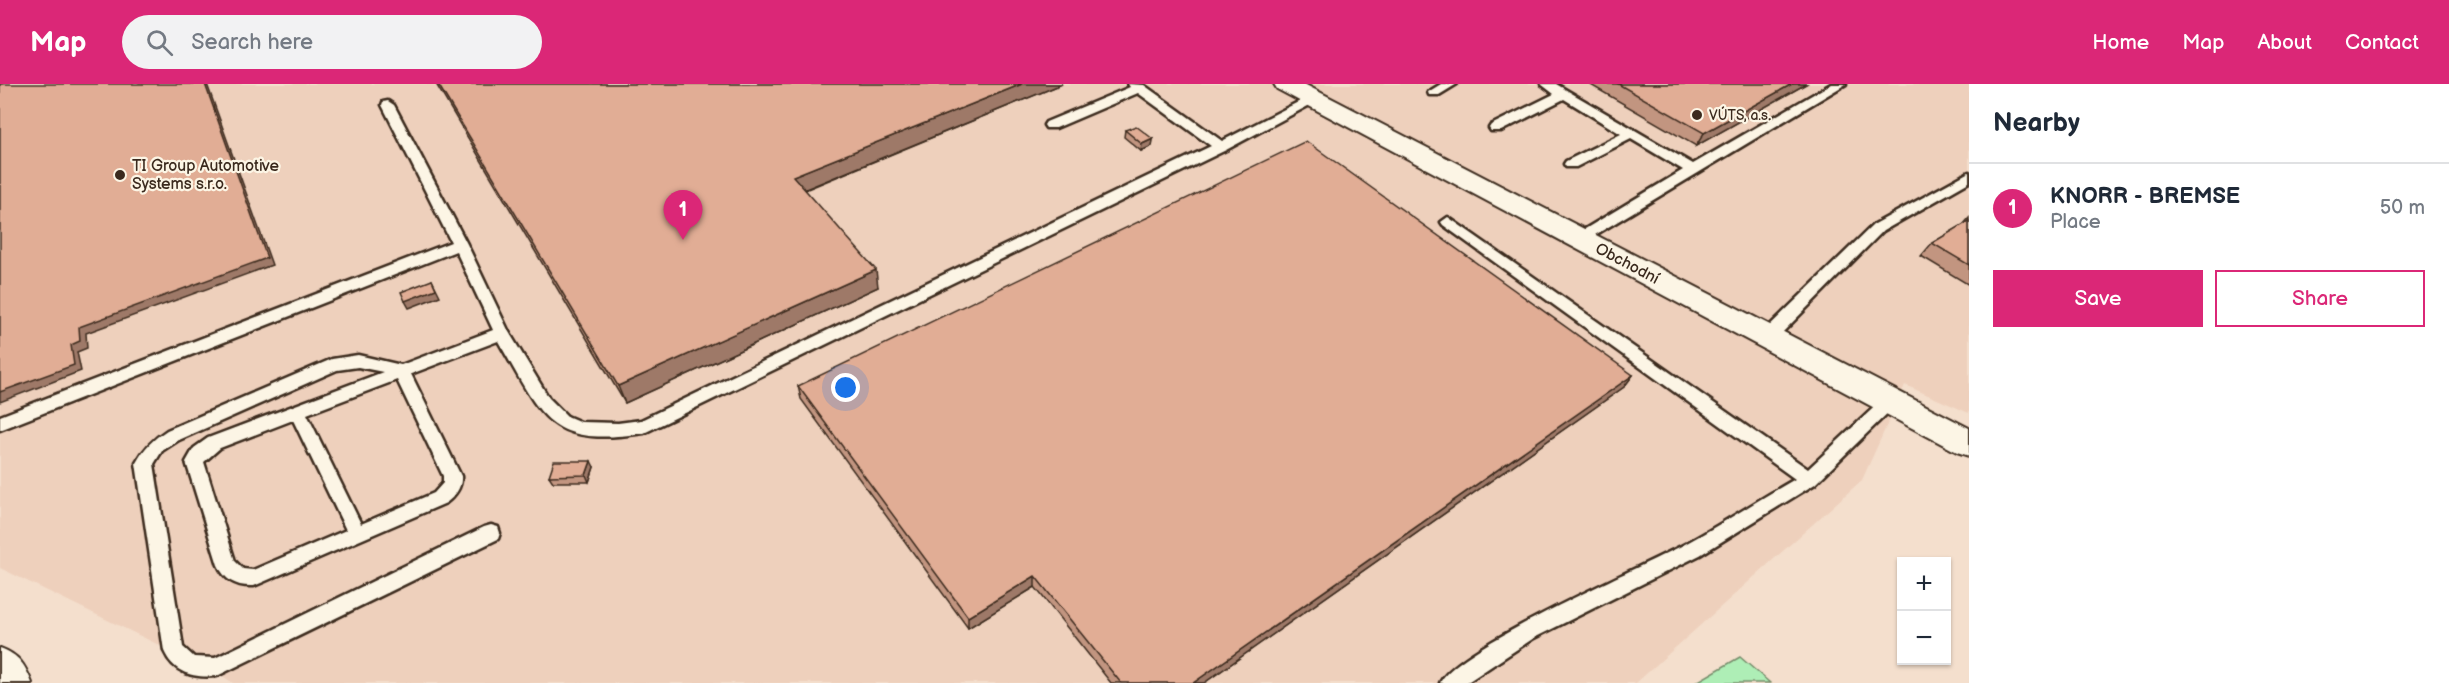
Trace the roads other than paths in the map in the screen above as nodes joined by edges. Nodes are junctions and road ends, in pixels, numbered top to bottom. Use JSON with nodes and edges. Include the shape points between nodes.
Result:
{"nodes":[{"id":1,"x":1286,"y":84,"type":"edge"},
{"id":2,"x":1451,"y":84,"type":"edge"},
{"id":3,"x":1547,"y":84,"type":"edge"},
{"id":4,"x":1840,"y":84,"type":"edge"},
{"id":5,"x":1137,"y":86,"type":"edge"},
{"id":6,"x":1434,"y":92,"type":"dead end"},
{"id":7,"x":1564,"y":94,"type":"junction"},
{"id":8,"x":1315,"y":99,"type":"junction"},
{"id":9,"x":388,"y":105,"type":"dead end"},
{"id":10,"x":1051,"y":125,"type":"dead end"},
{"id":11,"x":1496,"y":128,"type":"dead end"},
{"id":12,"x":1631,"y":134,"type":"junction"},
{"id":13,"x":1221,"y":147,"type":"junction"},
{"id":14,"x":1571,"y":164,"type":"dead end"},
{"id":15,"x":1693,"y":170,"type":"junction"},
{"id":16,"x":1969,"y":176,"type":"edge"},
{"id":17,"x":1448,"y":222,"type":"dead end"},
{"id":18,"x":1580,"y":239,"type":"junction"},
{"id":19,"x":460,"y":244,"type":"junction"},
{"id":20,"x":502,"y":333,"type":"junction"},
{"id":21,"x":1767,"y":338,"type":"junction"},
{"id":22,"x":401,"y":371,"type":"junction"},
{"id":23,"x":1891,"y":402,"type":"junction"},
{"id":24,"x":297,"y":411,"type":"junction"},
{"id":25,"x":0,"y":423,"type":"edge"},
{"id":26,"x":1969,"y":443,"type":"edge"},
{"id":27,"x":1809,"y":479,"type":"junction"},
{"id":28,"x":491,"y":533,"type":"dead end"},
{"id":29,"x":357,"y":534,"type":"junction"},
{"id":30,"x":0,"y":666,"type":"edge"},
{"id":31,"x":13,"y":683,"type":"edge"},
{"id":32,"x":1450,"y":683,"type":"edge"}],
"edges":[{"from":1,"to":8,"type":"street","name":"Obchodní"},
{"from":2,"to":6,"type":"lane"},
{"from":3,"to":7,"type":"lane"},
{"from":4,"to":15,"type":"lane"},
{"from":5,"to":10,"type":"lane"},
{"from":5,"to":13,"type":"lane"},
{"from":7,"to":11,"type":"lane"},
{"from":7,"to":12,"type":"lane"},
{"from":8,"to":13,"type":"lane"},
{"from":8,"to":18,"type":"street","name":"Obchodní"},
{"from":9,"to":19,"type":"lane"},
{"from":12,"to":14,"type":"lane"},
{"from":12,"to":15,"type":"lane"},
{"from":13,"to":20,"type":"lane","via":[[644,426],[579,429],[561,421],[543,403]]},
{"from":15,"to":18,"type":"lane"},
{"from":16,"to":21,"type":"lane","via":[[1878,228]]},
{"from":17,"to":27,"type":"lane"},
{"from":18,"to":21,"type":"street","name":"Obchodní"},
{"from":19,"to":20,"type":"lane"},
{"from":19,"to":25,"type":"lane"},
{"from":20,"to":22,"type":"lane"},
{"from":21,"to":23,"type":"street","name":"Obchodní"},
{"from":22,"to":24,"type":"lane"},
{"from":22,"to":28,"type":"lane","via":[[368,361],[346,360],[173,435],[148,455],[145,472],[174,651],[183,664],[199,669],[217,667]]},
{"from":22,"to":29,"type":"lane","via":[[453,482],[450,491],[440,498]]},
{"from":23,"to":26,"type":"street","name":"Obchodní"},
{"from":23,"to":27,"type":"lane"},
{"from":24,"to":29,"type":"lane"},
{"from":24,"to":29,"type":"lane","via":[[214,443],[197,457],[195,462],[227,565],[242,579],[254,578]]},
{"from":27,"to":32,"type":"lane","via":[[1693,549],[1527,632],[1473,664]]},
{"from":30,"to":31,"type":"street"}]}
